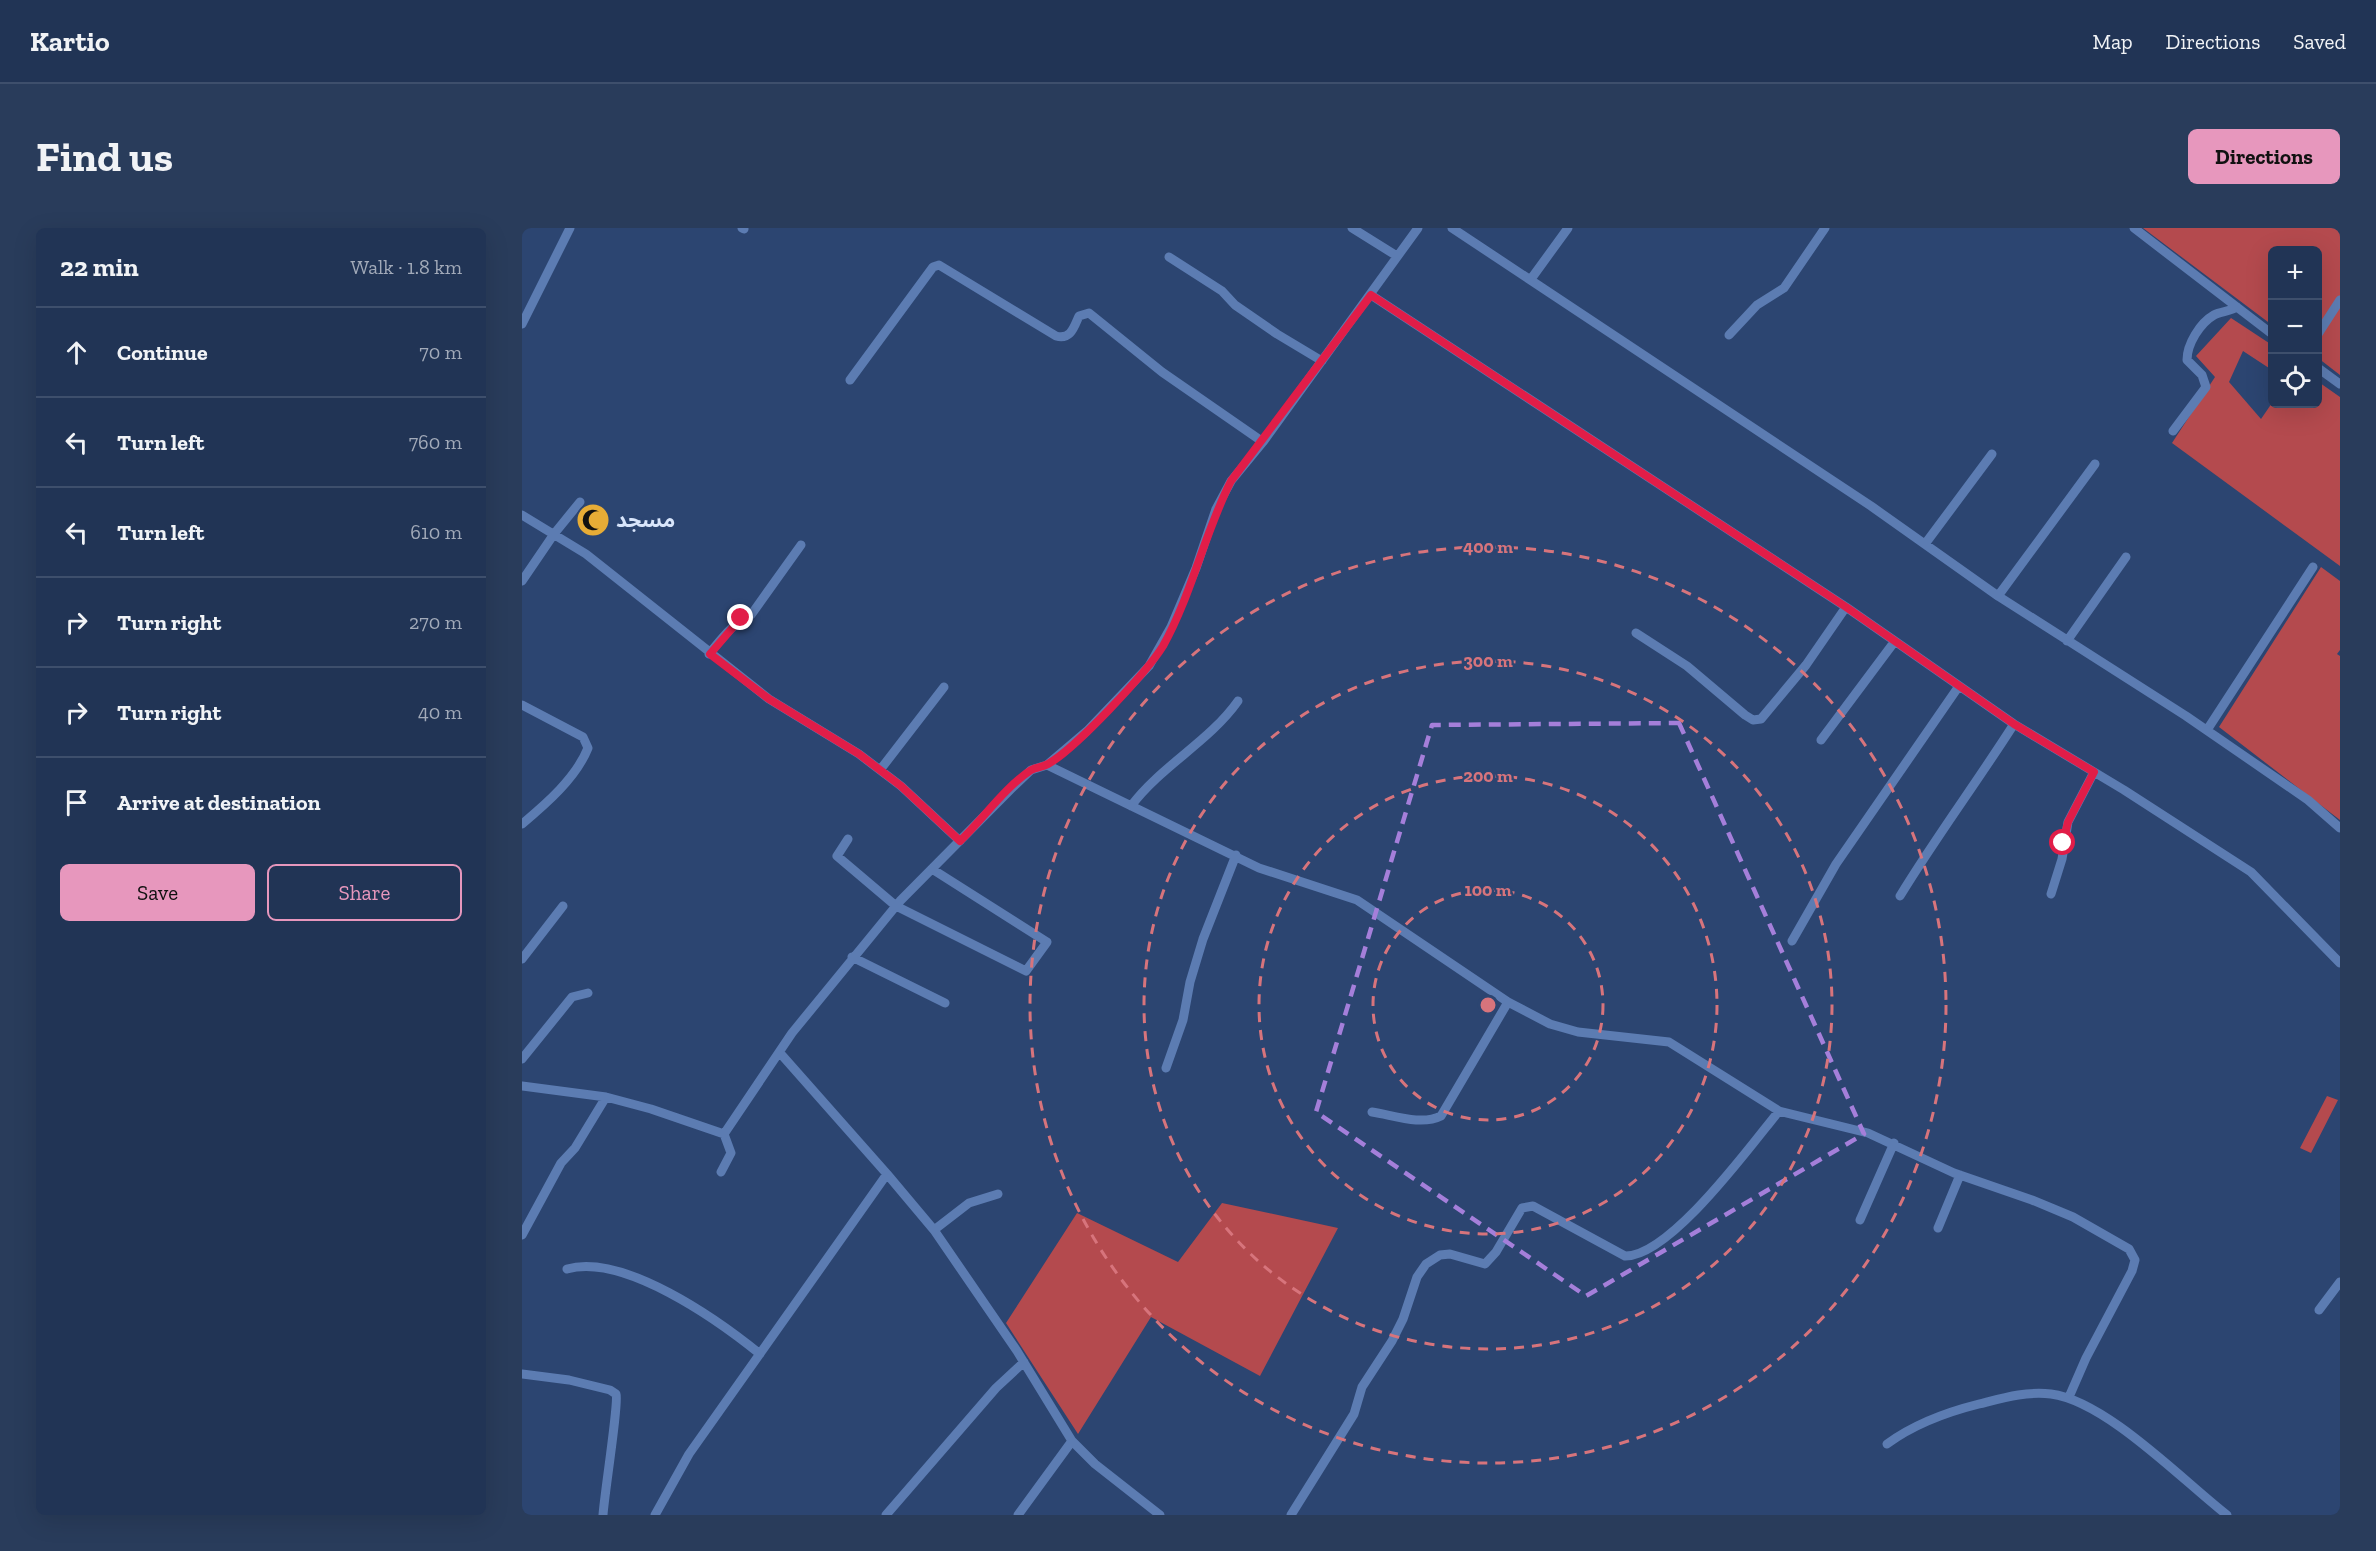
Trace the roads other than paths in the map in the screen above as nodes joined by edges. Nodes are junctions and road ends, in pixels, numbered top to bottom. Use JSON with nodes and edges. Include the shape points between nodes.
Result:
{"nodes":[{"id":1,"x":570,"y":228,"type":"edge"},
{"id":2,"x":1352,"y":228,"type":"edge"},
{"id":3,"x":1418,"y":228,"type":"edge"},
{"id":4,"x":1452,"y":228,"type":"edge"},
{"id":5,"x":1568,"y":228,"type":"edge"},
{"id":6,"x":1825,"y":228,"type":"edge"},
{"id":7,"x":2134,"y":228,"type":"edge"},
{"id":8,"x":1397,"y":256,"type":"junction"},
{"id":9,"x":1169,"y":257,"type":"dead end"},
{"id":10,"x":1531,"y":279,"type":"junction"},
{"id":11,"x":1371,"y":295,"type":"junction"},
{"id":12,"x":2340,"y":300,"type":"edge"},
{"id":13,"x":2237,"y":308,"type":"junction"},
{"id":14,"x":522,"y":324,"type":"edge"},
{"id":15,"x":2322,"y":328,"type":"edge"},
{"id":16,"x":2268,"y":331,"type":"edge"},
{"id":17,"x":1729,"y":336,"type":"dead end"},
{"id":18,"x":1322,"y":361,"type":"junction"},
{"id":19,"x":2322,"y":371,"type":"edge"},
{"id":20,"x":850,"y":380,"type":"dead end"},
{"id":21,"x":2340,"y":384,"type":"edge"},
{"id":22,"x":2173,"y":431,"type":"dead end"},
{"id":23,"x":1263,"y":441,"type":"junction"},
{"id":24,"x":1992,"y":454,"type":"dead end"},
{"id":25,"x":2095,"y":464,"type":"dead end"},
{"id":26,"x":580,"y":502,"type":"dead end"},
{"id":27,"x":522,"y":515,"type":"edge"},
{"id":28,"x":554,"y":534,"type":"junction"},
{"id":29,"x":1925,"y":544,"type":"junction"},
{"id":30,"x":801,"y":545,"type":"dead end"},
{"id":31,"x":2126,"y":557,"type":"dead end"},
{"id":32,"x":2313,"y":567,"type":"dead end"},
{"id":33,"x":522,"y":580,"type":"edge"},
{"id":34,"x":1998,"y":596,"type":"junction"},
{"id":35,"x":1846,"y":607,"type":"junction"},
{"id":36,"x":1636,"y":633,"type":"dead end"},
{"id":37,"x":1895,"y":640,"type":"junction"},
{"id":38,"x":2067,"y":641,"type":"junction"},
{"id":39,"x":710,"y":654,"type":"junction"},
{"id":40,"x":1959,"y":686,"type":"junction"},
{"id":41,"x":944,"y":687,"type":"dead end"},
{"id":42,"x":1238,"y":701,"type":"dead end"},
{"id":43,"x":522,"y":705,"type":"edge"},
{"id":44,"x":2014,"y":724,"type":"junction"},
{"id":45,"x":2207,"y":730,"type":"junction"},
{"id":46,"x":1821,"y":740,"type":"dead end"},
{"id":47,"x":1047,"y":765,"type":"junction"},
{"id":48,"x":880,"y":770,"type":"junction"},
{"id":49,"x":2094,"y":772,"type":"junction"},
{"id":50,"x":1131,"y":806,"type":"junction"},
{"id":51,"x":522,"y":824,"type":"edge"},
{"id":52,"x":2340,"y":828,"type":"edge"},
{"id":53,"x":848,"y":839,"type":"dead end"},
{"id":54,"x":960,"y":841,"type":"junction"},
{"id":55,"x":1236,"y":855,"type":"junction"},
{"id":56,"x":932,"y":869,"type":"junction"},
{"id":57,"x":2051,"y":894,"type":"dead end"},
{"id":58,"x":1900,"y":896,"type":"dead end"},
{"id":59,"x":562,"y":906,"type":"dead end"},
{"id":60,"x":896,"y":906,"type":"junction"},
{"id":61,"x":1792,"y":941,"type":"dead end"},
{"id":62,"x":852,"y":957,"type":"junction"},
{"id":63,"x":522,"y":959,"type":"edge"},
{"id":64,"x":2340,"y":963,"type":"edge"},
{"id":65,"x":588,"y":993,"type":"dead end"},
{"id":66,"x":1508,"y":1002,"type":"junction"},
{"id":67,"x":945,"y":1003,"type":"dead end"},
{"id":68,"x":780,"y":1053,"type":"junction"},
{"id":69,"x":522,"y":1059,"type":"edge"},
{"id":70,"x":1166,"y":1068,"type":"dead end"},
{"id":71,"x":522,"y":1086,"type":"edge"},
{"id":72,"x":606,"y":1097,"type":"junction"},
{"id":73,"x":1779,"y":1111,"type":"junction"},
{"id":74,"x":1372,"y":1112,"type":"dead end"},
{"id":75,"x":724,"y":1134,"type":"junction"},
{"id":76,"x":1894,"y":1143,"type":"junction"},
{"id":77,"x":721,"y":1172,"type":"dead end"},
{"id":78,"x":887,"y":1174,"type":"junction"},
{"id":79,"x":1960,"y":1175,"type":"junction"},
{"id":80,"x":998,"y":1194,"type":"dead end"},
{"id":81,"x":1860,"y":1220,"type":"dead end"},
{"id":82,"x":1938,"y":1228,"type":"dead end"},
{"id":83,"x":934,"y":1230,"type":"junction"},
{"id":84,"x":522,"y":1235,"type":"edge"},
{"id":85,"x":567,"y":1269,"type":"dead end"},
{"id":86,"x":2340,"y":1282,"type":"edge"},
{"id":87,"x":2319,"y":1310,"type":"dead end"},
{"id":88,"x":760,"y":1353,"type":"junction"},
{"id":89,"x":1024,"y":1362,"type":"junction"},
{"id":90,"x":522,"y":1374,"type":"edge"},
{"id":91,"x":2069,"y":1398,"type":"junction"},
{"id":92,"x":1072,"y":1441,"type":"junction"},
{"id":93,"x":1887,"y":1444,"type":"dead end"},
{"id":94,"x":603,"y":1515,"type":"edge"},
{"id":95,"x":656,"y":1515,"type":"edge"},
{"id":96,"x":886,"y":1515,"type":"edge"},
{"id":97,"x":1018,"y":1515,"type":"edge"},
{"id":98,"x":1160,"y":1515,"type":"edge"},
{"id":99,"x":1291,"y":1515,"type":"edge"},
{"id":100,"x":2227,"y":1515,"type":"edge"}],
"edges":[{"from":1,"to":14,"type":"street"},
{"from":2,"to":8,"type":"street"},
{"from":3,"to":8,"type":"street"},
{"from":4,"to":10,"type":"street"},
{"from":5,"to":10,"type":"street"},
{"from":6,"to":17,"type":"street","via":[[1784,288],[1757,305]]},
{"from":7,"to":13,"type":"street"},
{"from":8,"to":11,"type":"street"},
{"from":9,"to":18,"type":"street"},
{"from":10,"to":29,"type":"street"},
{"from":11,"to":18,"type":"street"},
{"from":11,"to":35,"type":"street"},
{"from":12,"to":15,"type":"street"},
{"from":13,"to":16,"type":"street"},
{"from":13,"to":22,"type":"street","via":[[2208,320],[2190,345],[2187,360],[2202,375],[2206,387]]},
{"from":18,"to":23,"type":"street"},
{"from":19,"to":21,"type":"street"},
{"from":20,"to":23,"type":"street","via":[[926,276],[939,265],[1056,336],[1069,336],[1079,316],[1089,314],[1162,372]]},
{"from":23,"to":47,"type":"street","via":[[1231,481],[1216,509],[1196,568],[1162,646],[1149,666],[1087,731]]},
{"from":24,"to":29,"type":"street"},
{"from":25,"to":34,"type":"street"},
{"from":26,"to":28,"type":"street"},
{"from":27,"to":28,"type":"street"},
{"from":28,"to":33,"type":"street"},
{"from":28,"to":39,"type":"street","via":[[586,554]]},
{"from":29,"to":34,"type":"street"},
{"from":30,"to":39,"type":"street","via":[[751,615],[733,624]]},
{"from":31,"to":38,"type":"street"},
{"from":32,"to":45,"type":"street"},
{"from":34,"to":38,"type":"street"},
{"from":35,"to":36,"type":"street","via":[[1806,665],[1761,719],[1753,720],[1687,666]]},
{"from":35,"to":37,"type":"street"},
{"from":37,"to":40,"type":"street"},
{"from":37,"to":46,"type":"street"},
{"from":38,"to":45,"type":"street"},
{"from":39,"to":48,"type":"street","via":[[769,699]]},
{"from":40,"to":44,"type":"street"},
{"from":40,"to":61,"type":"street","via":[[1836,864]]},
{"from":41,"to":48,"type":"street"},
{"from":42,"to":50,"type":"street","via":[[1228,715],[1159,774]]},
{"from":43,"to":51,"type":"street","via":[[583,737],[588,748],[552,797]]},
{"from":44,"to":49,"type":"street"},
{"from":44,"to":58,"type":"street"},
{"from":45,"to":52,"type":"street","via":[[2308,800]]},
{"from":47,"to":50,"type":"street"},
{"from":47,"to":54,"type":"street","via":[[1031,770]]},
{"from":48,"to":54,"type":"street"},
{"from":49,"to":57,"type":"street","via":[[2068,822]]},
{"from":49,"to":64,"type":"street","via":[[2251,872]]},
{"from":50,"to":55,"type":"street"},
{"from":53,"to":60,"type":"street","via":[[837,856]]},
{"from":54,"to":56,"type":"street"},
{"from":55,"to":66,"type":"street","via":[[1259,868],[1357,900]]},
{"from":55,"to":70,"type":"street","via":[[1203,939],[1183,1020]]},
{"from":56,"to":60,"type":"street"},
{"from":56,"to":60,"type":"street","via":[[1047,942],[1026,971]]},
{"from":59,"to":63,"type":"street"},
{"from":60,"to":62,"type":"street"},
{"from":62,"to":67,"type":"street"},
{"from":62,"to":68,"type":"street"},
{"from":65,"to":69,"type":"street","via":[[572,997]]},
{"from":66,"to":73,"type":"street","via":[[1550,1024],[1578,1032],[1669,1042]]},
{"from":66,"to":74,"type":"street","via":[[1441,1116],[1420,1120]]},
{"from":68,"to":75,"type":"street"},
{"from":68,"to":78,"type":"street"},
{"from":71,"to":72,"type":"street"},
{"from":72,"to":75,"type":"street"},
{"from":72,"to":84,"type":"street","via":[[575,1149],[561,1163]]},
{"from":73,"to":76,"type":"street"},
{"from":73,"to":99,"type":"street","via":[[1697,1210],[1643,1252],[1625,1256],[1527,1205],[1485,1264],[1450,1254],[1426,1264],[1392,1341],[1362,1387],[1354,1414]]},
{"from":75,"to":77,"type":"street","via":[[731,1153]]},
{"from":76,"to":79,"type":"street"},
{"from":76,"to":81,"type":"street"},
{"from":78,"to":83,"type":"street"},
{"from":78,"to":88,"type":"street"},
{"from":79,"to":82,"type":"street"},
{"from":79,"to":91,"type":"street","via":[[2073,1218],[2129,1249],[2135,1260]]},
{"from":80,"to":83,"type":"street","via":[[969,1203]]},
{"from":83,"to":89,"type":"street"},
{"from":85,"to":88,"type":"street","via":[[589,1268],[646,1282],[715,1318]]},
{"from":86,"to":87,"type":"street"},
{"from":88,"to":95,"type":"street","via":[[689,1454]]},
{"from":89,"to":92,"type":"street"},
{"from":89,"to":96,"type":"street","via":[[996,1388]]},
{"from":90,"to":94,"type":"street","via":[[580,1382],[616,1394]]},
{"from":91,"to":93,"type":"street","via":[[2030,1393],[2008,1396],[1933,1419]]},
{"from":91,"to":100,"type":"street","via":[[2111,1421]]},
{"from":92,"to":97,"type":"street"},
{"from":92,"to":98,"type":"street"}]}
